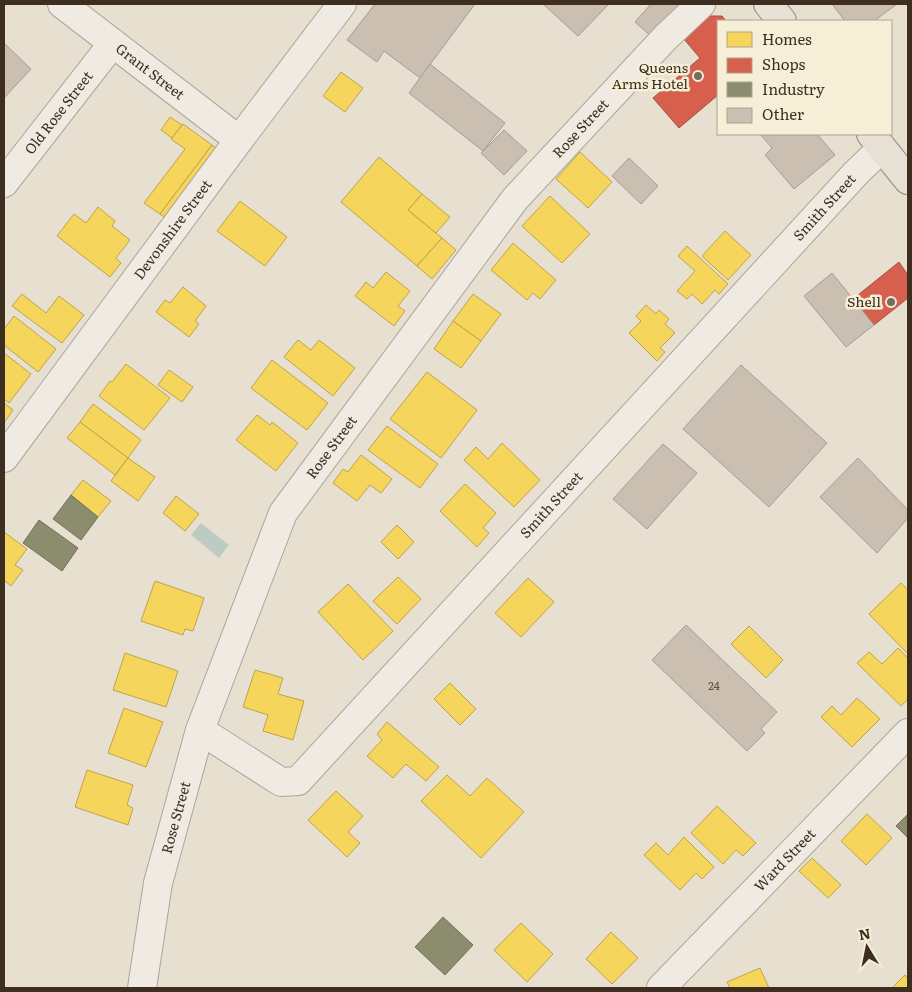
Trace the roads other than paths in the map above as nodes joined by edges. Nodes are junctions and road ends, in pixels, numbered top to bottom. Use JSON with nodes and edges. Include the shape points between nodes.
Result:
{"nodes":[{"id":1,"x":62,"y":4,"type":"edge"},
{"id":2,"x":342,"y":4,"type":"edge"},
{"id":3,"x":701,"y":4,"type":"edge"},
{"id":4,"x":768,"y":4,"type":"edge"},
{"id":5,"x":781,"y":20,"type":"edge"},
{"id":6,"x":113,"y":43,"type":"junction"},
{"id":7,"x":239,"y":140,"type":"junction"},
{"id":8,"x":877,"y":141,"type":"edge"},
{"id":9,"x":908,"y":180,"type":"edge"},
{"id":10,"x":4,"y":184,"type":"edge"},
{"id":11,"x":4,"y":458,"type":"edge"},
{"id":12,"x":200,"y":730,"type":"junction"},
{"id":13,"x":908,"y":733,"type":"edge"},
{"id":14,"x":142,"y":988,"type":"edge"},
{"id":15,"x":661,"y":988,"type":"edge"}],
"edges":[{"from":1,"to":6,"type":"street","name":"Grant Street"},
{"from":2,"to":7,"type":"street","name":"Devonshire Street"},
{"from":3,"to":12,"type":"street","name":"Rose Street","via":[[666,36],[516,200],[283,514]]},
{"from":4,"to":5,"type":"main road"},
{"from":6,"to":7,"type":"street","name":"Grant Street"},
{"from":6,"to":10,"type":"street","name":"Old Rose Street"},
{"from":7,"to":11,"type":"street","name":"Devonshire Street"},
{"from":8,"to":9,"type":"main road"},
{"from":8,"to":12,"type":"street","name":"Smith Street","via":[[856,173],[298,781],[282,782]]},
{"from":12,"to":14,"type":"street","name":"Rose Street","via":[[158,883]]},
{"from":13,"to":15,"type":"street","name":"Ward Street"}]}
